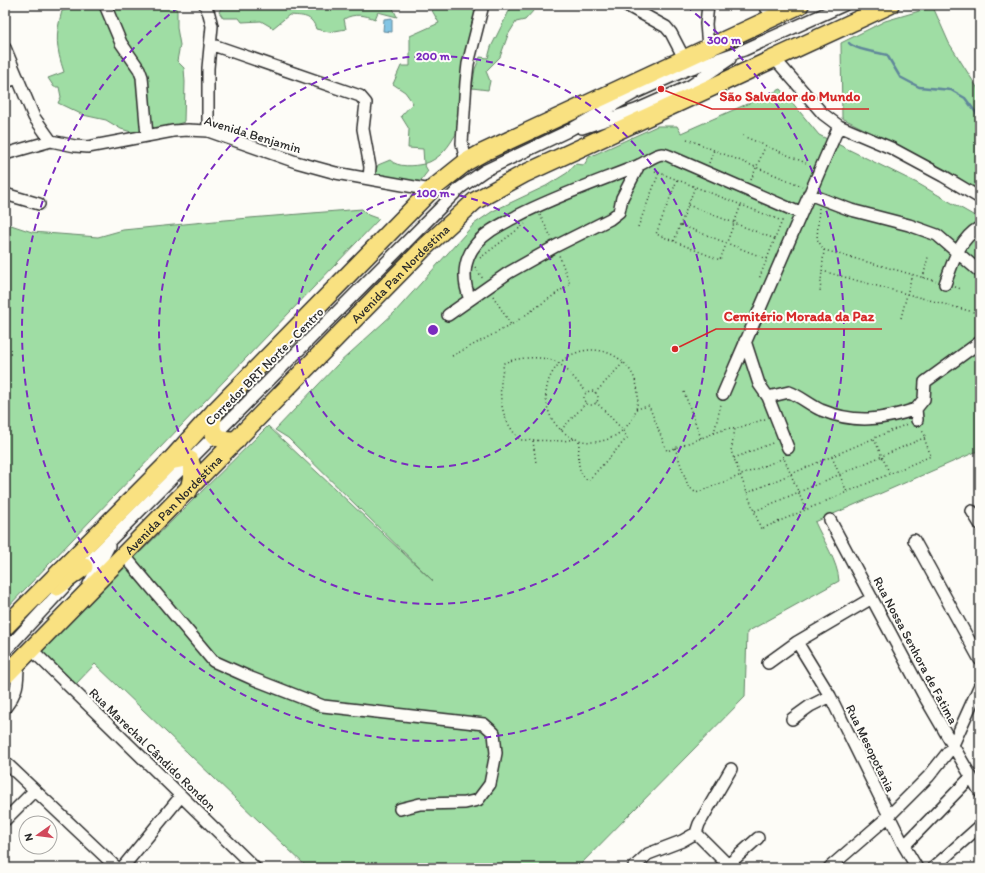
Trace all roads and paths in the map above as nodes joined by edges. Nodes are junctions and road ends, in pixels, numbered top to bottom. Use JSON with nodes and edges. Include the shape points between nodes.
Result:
{"nodes":[{"id":1,"x":105,"y":5,"type":"edge"},
{"id":2,"x":205,"y":5,"type":"edge"},
{"id":3,"x":483,"y":5,"type":"edge"},
{"id":4,"x":626,"y":5,"type":"edge"},
{"id":5,"x":708,"y":5,"type":"edge"},
{"id":6,"x":800,"y":5,"type":"edge"},
{"id":7,"x":844,"y":5,"type":"edge"},
{"id":8,"x":890,"y":5,"type":"edge"},
{"id":9,"x":769,"y":11,"type":"edge"},
{"id":10,"x":211,"y":39,"type":"junction"},
{"id":11,"x":708,"y":47,"type":"junction"},
{"id":12,"x":5,"y":48,"type":"edge"},
{"id":13,"x":744,"y":50,"type":"junction"},
{"id":14,"x":684,"y":58,"type":"junction"},
{"id":15,"x":774,"y":58,"type":"junction"},
{"id":16,"x":18,"y":78,"type":"junction"},
{"id":17,"x":5,"y":82,"type":"edge"},
{"id":18,"x":839,"y":126,"type":"junction"},
{"id":19,"x":208,"y":131,"type":"junction"},
{"id":20,"x":566,"y":132,"type":"junction"},
{"id":21,"x":147,"y":136,"type":"junction"},
{"id":22,"x":743,"y":136,"type":"dead end"},
{"id":23,"x":687,"y":139,"type":"dead end"},
{"id":24,"x":51,"y":141,"type":"junction"},
{"id":25,"x":765,"y":146,"type":"junction"},
{"id":26,"x":714,"y":150,"type":"junction"},
{"id":27,"x":5,"y":154,"type":"edge"},
{"id":28,"x":466,"y":162,"type":"junction"},
{"id":29,"x":806,"y":163,"type":"dead end"},
{"id":30,"x":709,"y":164,"type":"dead end"},
{"id":31,"x":639,"y":165,"type":"junction"},
{"id":32,"x":756,"y":167,"type":"junction"},
{"id":33,"x":655,"y":171,"type":"dead end"},
{"id":34,"x":659,"y":172,"type":"junction"},
{"id":35,"x":369,"y":179,"type":"junction"},
{"id":36,"x":677,"y":180,"type":"junction"},
{"id":37,"x":751,"y":181,"type":"dead end"},
{"id":38,"x":695,"y":187,"type":"junction"},
{"id":39,"x":431,"y":190,"type":"junction"},
{"id":40,"x":810,"y":191,"type":"junction"},
{"id":41,"x":5,"y":194,"type":"edge"},
{"id":42,"x":980,"y":198,"type":"edge"},
{"id":43,"x":819,"y":199,"type":"junction"},
{"id":44,"x":38,"y":204,"type":"dead end"},
{"id":45,"x":688,"y":205,"type":"junction"},
{"id":46,"x":741,"y":205,"type":"junction"},
{"id":47,"x":800,"y":213,"type":"junction"},
{"id":48,"x":527,"y":223,"type":"dead end"},
{"id":49,"x":734,"y":223,"type":"junction"},
{"id":50,"x":680,"y":224,"type":"junction"},
{"id":51,"x":638,"y":227,"type":"dead end"},
{"id":52,"x":980,"y":227,"type":"edge"},
{"id":53,"x":775,"y":239,"type":"junction"},
{"id":54,"x":674,"y":242,"type":"junction"},
{"id":55,"x":727,"y":243,"type":"junction"},
{"id":56,"x":824,"y":250,"type":"junction"},
{"id":57,"x":956,"y":252,"type":"junction"},
{"id":58,"x":928,"y":257,"type":"dead end"},
{"id":59,"x":767,"y":259,"type":"junction"},
{"id":60,"x":466,"y":262,"type":"junction"},
{"id":61,"x":822,"y":272,"type":"junction"},
{"id":62,"x":980,"y":272,"type":"edge"},
{"id":63,"x":912,"y":275,"type":"junction"},
{"id":64,"x":923,"y":278,"type":"junction"},
{"id":65,"x":759,"y":279,"type":"dead end"},
{"id":66,"x":570,"y":284,"type":"dead end"},
{"id":67,"x":945,"y":284,"type":"junction"},
{"id":68,"x":961,"y":289,"type":"dead end"},
{"id":69,"x":820,"y":292,"type":"dead end"},
{"id":70,"x":907,"y":294,"type":"junction"},
{"id":71,"x":470,"y":299,"type":"junction"},
{"id":72,"x":976,"y":313,"type":"dead end"},
{"id":73,"x":448,"y":314,"type":"dead end"},
{"id":74,"x":901,"y":318,"type":"dead end"},
{"id":75,"x":745,"y":342,"type":"junction"},
{"id":76,"x":980,"y":342,"type":"edge"},
{"id":77,"x":452,"y":356,"type":"dead end"},
{"id":78,"x":560,"y":363,"type":"junction"},
{"id":79,"x":623,"y":363,"type":"junction"},
{"id":80,"x":586,"y":392,"type":"junction"},
{"id":81,"x":684,"y":392,"type":"dead end"},
{"id":82,"x":595,"y":393,"type":"junction"},
{"id":83,"x":723,"y":394,"type":"joint"},
{"id":84,"x":768,"y":398,"type":"junction"},
{"id":85,"x":596,"y":402,"type":"junction"},
{"id":86,"x":586,"y":403,"type":"junction"},
{"id":87,"x":636,"y":409,"type":"junction"},
{"id":88,"x":215,"y":412,"type":"junction"},
{"id":89,"x":916,"y":415,"type":"junction"},
{"id":90,"x":767,"y":418,"type":"dead end"},
{"id":91,"x":735,"y":429,"type":"junction"},
{"id":92,"x":561,"y":430,"type":"junction"},
{"id":93,"x":623,"y":430,"type":"junction"},
{"id":94,"x":714,"y":434,"type":"junction"},
{"id":95,"x":215,"y":436,"type":"junction"},
{"id":96,"x":701,"y":438,"type":"junction"},
{"id":97,"x":874,"y":438,"type":"junction"},
{"id":98,"x":574,"y":439,"type":"junction"},
{"id":99,"x":236,"y":440,"type":"junction"},
{"id":100,"x":579,"y":440,"type":"junction"},
{"id":101,"x":533,"y":441,"type":"junction"},
{"id":102,"x":675,"y":448,"type":"junction"},
{"id":103,"x":783,"y":451,"type":"junction"},
{"id":104,"x":882,"y":456,"type":"junction"},
{"id":105,"x":832,"y":457,"type":"junction"},
{"id":106,"x":734,"y":458,"type":"junction"},
{"id":107,"x":190,"y":460,"type":"junction"},
{"id":108,"x":170,"y":461,"type":"junction"},
{"id":109,"x":536,"y":463,"type":"dead end"},
{"id":110,"x":790,"y":474,"type":"junction"},
{"id":111,"x":890,"y":474,"type":"junction"},
{"id":112,"x":740,"y":475,"type":"junction"},
{"id":113,"x":839,"y":475,"type":"junction"},
{"id":114,"x":189,"y":490,"type":"junction"},
{"id":115,"x":847,"y":492,"type":"junction"},
{"id":116,"x":747,"y":493,"type":"junction"},
{"id":117,"x":798,"y":493,"type":"junction"},
{"id":118,"x":806,"y":510,"type":"junction"},
{"id":119,"x":972,"y":511,"type":"dead end"},
{"id":120,"x":754,"y":512,"type":"junction"},
{"id":121,"x":830,"y":520,"type":"dead end"},
{"id":122,"x":980,"y":524,"type":"edge"},
{"id":123,"x":115,"y":536,"type":"junction"},
{"id":124,"x":914,"y":540,"type":"dead end"},
{"id":125,"x":124,"y":555,"type":"junction"},
{"id":126,"x":84,"y":567,"type":"junction"},
{"id":127,"x":82,"y":596,"type":"junction"},
{"id":128,"x":872,"y":598,"type":"junction"},
{"id":129,"x":9,"y":623,"type":"edge"},
{"id":130,"x":797,"y":642,"type":"junction"},
{"id":131,"x":31,"y":649,"type":"junction"},
{"id":132,"x":5,"y":651,"type":"edge"},
{"id":133,"x":980,"y":660,"type":"edge"},
{"id":134,"x":18,"y":663,"type":"junction"},
{"id":135,"x":768,"y":663,"type":"dead end"},
{"id":136,"x":5,"y":676,"type":"edge"},
{"id":137,"x":980,"y":685,"type":"edge"},
{"id":138,"x":830,"y":696,"type":"junction"},
{"id":139,"x":5,"y":708,"type":"edge"},
{"id":140,"x":792,"y":719,"type":"dead end"},
{"id":141,"x":952,"y":747,"type":"junction"},
{"id":142,"x":5,"y":762,"type":"edge"},
{"id":143,"x":731,"y":768,"type":"dead end"},
{"id":144,"x":971,"y":777,"type":"junction"},
{"id":145,"x":34,"y":791,"type":"junction"},
{"id":146,"x":980,"y":792,"type":"edge"},
{"id":147,"x":181,"y":796,"type":"junction"},
{"id":148,"x":400,"y":809,"type":"dead end"},
{"id":149,"x":889,"y":816,"type":"junction"},
{"id":150,"x":5,"y":820,"type":"edge"},
{"id":151,"x":980,"y":826,"type":"edge"},
{"id":152,"x":696,"y":833,"type":"junction"},
{"id":153,"x":758,"y":838,"type":"dead end"},
{"id":154,"x":904,"y":846,"type":"junction"},
{"id":155,"x":730,"y":867,"type":"edge"},
{"id":156,"x":117,"y":868,"type":"edge"},
{"id":157,"x":122,"y":868,"type":"edge"},
{"id":158,"x":255,"y":868,"type":"edge"},
{"id":159,"x":633,"y":868,"type":"edge"},
{"id":160,"x":829,"y":868,"type":"edge"},
{"id":161,"x":917,"y":868,"type":"edge"},
{"id":162,"x":932,"y":868,"type":"edge"}],
"edges":[{"from":1,"to":21,"type":"street","via":[[121,43],[142,77]]},
{"from":2,"to":10,"type":"street","via":[[212,20]]},
{"from":3,"to":28,"type":"street","via":[[466,82],[462,143]]},
{"from":4,"to":14,"type":"street","via":[[666,27]]},
{"from":5,"to":11,"type":"street"},
{"from":6,"to":9,"type":"highway"},
{"from":7,"to":13,"type":"street","name":"Corredor BRT Norte - Centro"},
{"from":8,"to":15,"type":"highway","name":"Avenida Pan Nordestina"},
{"from":9,"to":11,"type":"highway"},
{"from":10,"to":19,"type":"street","via":[[208,68]]},
{"from":10,"to":35,"type":"street","via":[[365,99],[364,129],[370,167]]},
{"from":11,"to":14,"type":"highway"},
{"from":12,"to":16,"type":"street"},
{"from":13,"to":20,"type":"street","name":"Corredor BRT Norte - Centro","via":[[686,70],[643,89]]},
{"from":13,"to":20,"type":"street","name":"Corredor BRT Norte - Centro","via":[[683,89],[616,118]]},
{"from":14,"to":28,"type":"highway"},
{"from":15,"to":18,"type":"street","via":[[823,114]]},
{"from":15,"to":99,"type":"highway","name":"Avenida Pan Nordestina","via":[[524,174],[475,201],[425,247]]},
{"from":16,"to":17,"type":"street"},
{"from":16,"to":24,"type":"street","via":[[34,117]]},
{"from":18,"to":40,"type":"street"},
{"from":18,"to":42,"type":"street","via":[[890,148]]},
{"from":19,"to":21,"type":"street","name":"Avenida Benjamin","via":[[188,130]]},
{"from":19,"to":35,"type":"street","name":"Avenida Benjamin","via":[[316,168]]},
{"from":20,"to":95,"type":"street","name":"Corredor BRT Norte - Centro","via":[[499,163],[460,188]]},
{"from":21,"to":24,"type":"street","name":"Avenida Benjamin","via":[[88,147]]},
{"from":22,"to":25,"type":"path"},
{"from":23,"to":26,"type":"path"},
{"from":24,"to":27,"type":"street"},
{"from":25,"to":29,"type":"path"},
{"from":25,"to":32,"type":"path"},
{"from":26,"to":30,"type":"path"},
{"from":26,"to":32,"type":"path"},
{"from":28,"to":39,"type":"highway"},
{"from":31,"to":47,"type":"street","via":[[663,154]]},
{"from":31,"to":60,"type":"street","via":[[548,201],[496,227],[476,244]]},
{"from":31,"to":71,"type":"street","via":[[622,198],[619,212],[556,246]]},
{"from":32,"to":37,"type":"path"},
{"from":32,"to":40,"type":"path"},
{"from":33,"to":34,"type":"path"},
{"from":34,"to":36,"type":"path"},
{"from":34,"to":51,"type":"path"},
{"from":35,"to":39,"type":"street","name":"Avenida Benjamin"},
{"from":36,"to":38,"type":"path"},
{"from":36,"to":54,"type":"path","via":[[656,234]]},
{"from":38,"to":45,"type":"path"},
{"from":38,"to":46,"type":"path"},
{"from":39,"to":88,"type":"highway"},
{"from":40,"to":43,"type":"street"},
{"from":40,"to":47,"type":"street"},
{"from":41,"to":44,"type":"street"},
{"from":43,"to":56,"type":"path","via":[[816,240]]},
{"from":43,"to":57,"type":"street","via":[[937,235]]},
{"from":45,"to":49,"type":"path"},
{"from":45,"to":50,"type":"path"},
{"from":46,"to":49,"type":"path"},
{"from":46,"to":53,"type":"path","via":[[782,221]]},
{"from":47,"to":75,"type":"street"},
{"from":48,"to":60,"type":"path","via":[[473,263]]},
{"from":49,"to":53,"type":"path"},
{"from":49,"to":55,"type":"path"},
{"from":50,"to":54,"type":"path"},
{"from":50,"to":55,"type":"path"},
{"from":52,"to":57,"type":"street","via":[[970,234]]},
{"from":53,"to":59,"type":"path"},
{"from":54,"to":55,"type":"path","via":[[720,260]]},
{"from":55,"to":59,"type":"path"},
{"from":56,"to":61,"type":"path"},
{"from":56,"to":63,"type":"path"},
{"from":57,"to":62,"type":"street"},
{"from":57,"to":67,"type":"street"},
{"from":58,"to":64,"type":"path"},
{"from":59,"to":65,"type":"path"},
{"from":60,"to":71,"type":"street","via":[[465,283]]},
{"from":61,"to":69,"type":"path"},
{"from":61,"to":70,"type":"path"},
{"from":63,"to":64,"type":"path"},
{"from":63,"to":70,"type":"path"},
{"from":64,"to":67,"type":"path"},
{"from":66,"to":77,"type":"path","via":[[510,325]]},
{"from":67,"to":68,"type":"path"},
{"from":70,"to":72,"type":"path"},
{"from":70,"to":74,"type":"path"},
{"from":71,"to":73,"type":"street"},
{"from":75,"to":83,"type":"street"},
{"from":75,"to":84,"type":"street","via":[[759,384]]},
{"from":76,"to":89,"type":"street","via":[[925,382],[924,399]]},
{"from":78,"to":79,"type":"path","via":[[574,354],[591,350],[608,353]]},
{"from":78,"to":80,"type":"path"},
{"from":78,"to":92,"type":"path","via":[[549,379],[546,397],[550,415]]},
{"from":78,"to":101,"type":"path","via":[[552,359],[519,358],[504,363],[499,395],[501,407],[514,434],[520,440]]},
{"from":79,"to":82,"type":"path"},
{"from":79,"to":87,"type":"path","via":[[631,372],[636,384]]},
{"from":80,"to":82,"type":"path"},
{"from":80,"to":86,"type":"path"},
{"from":81,"to":96,"type":"path"},
{"from":82,"to":85,"type":"path","via":[[598,399]]},
{"from":83,"to":94,"type":"path"},
{"from":84,"to":89,"type":"street","via":[[789,392],[823,410],[862,420]]},
{"from":84,"to":103,"type":"street"},
{"from":85,"to":86,"type":"path"},
{"from":85,"to":93,"type":"path"},
{"from":86,"to":92,"type":"path"},
{"from":87,"to":93,"type":"path"},
{"from":87,"to":102,"type":"path","via":[[649,406],[667,451]]},
{"from":88,"to":95,"type":"highway","via":[[211,429]]},
{"from":88,"to":108,"type":"highway"},
{"from":89,"to":97,"type":"path"},
{"from":90,"to":91,"type":"path"},
{"from":91,"to":94,"type":"path","via":[[728,428]]},
{"from":91,"to":106,"type":"path","via":[[731,451]]},
{"from":92,"to":98,"type":"path"},
{"from":93,"to":100,"type":"path","via":[[600,442]]},
{"from":93,"to":100,"type":"path","via":[[627,438],[588,481],[579,469]]},
{"from":94,"to":96,"type":"path"},
{"from":95,"to":99,"type":"highway","via":[[226,441]]},
{"from":95,"to":107,"type":"street","name":"Corredor BRT Norte - Centro"},
{"from":96,"to":102,"type":"path"},
{"from":97,"to":104,"type":"path"},
{"from":97,"to":105,"type":"path"},
{"from":98,"to":100,"type":"path"},
{"from":98,"to":101,"type":"path","via":[[564,442]]},
{"from":99,"to":114,"type":"highway","name":"Avenida Pan Nordestina"},
{"from":101,"to":109,"type":"path"},
{"from":102,"to":112,"type":"path","via":[[688,486],[696,493]]},
{"from":103,"to":106,"type":"path","via":[[777,441]]},
{"from":103,"to":110,"type":"path"},
{"from":103,"to":112,"type":"path"},
{"from":104,"to":111,"type":"path"},
{"from":104,"to":111,"type":"path","via":[[925,438],[931,456]]},
{"from":104,"to":113,"type":"path"},
{"from":105,"to":110,"type":"path"},
{"from":105,"to":113,"type":"path"},
{"from":106,"to":112,"type":"path"},
{"from":107,"to":108,"type":"highway","via":[[185,458]]},
{"from":107,"to":114,"type":"highway","via":[[193,470]]},
{"from":107,"to":123,"type":"street","name":"Corredor BRT Norte - Centro"},
{"from":108,"to":129,"type":"highway"},
{"from":110,"to":116,"type":"path"},
{"from":110,"to":117,"type":"path"},
{"from":111,"to":115,"type":"path"},
{"from":112,"to":116,"type":"path"},
{"from":113,"to":115,"type":"path"},
{"from":113,"to":117,"type":"path"},
{"from":114,"to":125,"type":"highway","name":"Avenida Pan Nordestina"},
{"from":115,"to":118,"type":"path"},
{"from":116,"to":120,"type":"path"},
{"from":117,"to":118,"type":"path"},
{"from":117,"to":120,"type":"path"},
{"from":118,"to":120,"type":"path","via":[[761,529]]},
{"from":119,"to":122,"type":"street"},
{"from":121,"to":128,"type":"street","name":"Rua Nossa Senhora de Fatima"},
{"from":123,"to":126,"type":"street","name":"Corredor BRT Norte - Centro"},
{"from":123,"to":127,"type":"street"},
{"from":124,"to":133,"type":"street"},
{"from":125,"to":127,"type":"highway","name":"Avenida Pan Nordestina"},
{"from":125,"to":148,"type":"street","via":[[213,661],[323,706],[484,724],[494,733],[496,753],[490,784],[478,800],[465,803],[420,804]]},
{"from":126,"to":129,"type":"highway"},
{"from":126,"to":132,"type":"street","name":"Corredor BRT Norte - Centro"},
{"from":127,"to":131,"type":"highway","name":"Avenida Pan Nordestina"},
{"from":128,"to":130,"type":"street"},
{"from":128,"to":141,"type":"street","name":"Rua Nossa Senhora de Fatima"},
{"from":130,"to":135,"type":"street"},
{"from":130,"to":138,"type":"street","name":"Rua Mesopotania"},
{"from":131,"to":134,"type":"highway","name":"Avenida Pan Nordestina"},
{"from":131,"to":147,"type":"street","name":"Rua Marechal Cândido Rondon"},
{"from":134,"to":136,"type":"highway","name":"Avenida Pan Nordestina"},
{"from":134,"to":139,"type":"street","via":[[18,685],[13,699]]},
{"from":137,"to":141,"type":"street"},
{"from":138,"to":140,"type":"street"},
{"from":138,"to":149,"type":"street","name":"Rua Mesopotania"},
{"from":141,"to":144,"type":"street","name":"Rua Nossa Senhora de Fatima"},
{"from":141,"to":149,"type":"street","via":[[929,776]]},
{"from":142,"to":145,"type":"street"},
{"from":143,"to":152,"type":"street"},
{"from":144,"to":146,"type":"street","name":"Rua Nossa Senhora de Fatima"},
{"from":144,"to":154,"type":"street"},
{"from":145,"to":150,"type":"street"},
{"from":145,"to":156,"type":"street"},
{"from":147,"to":157,"type":"street"},
{"from":147,"to":158,"type":"street","name":"Rua Marechal Cândido Rondon"},
{"from":149,"to":154,"type":"street","name":"Rua Mesopotania"},
{"from":149,"to":160,"type":"street"},
{"from":151,"to":162,"type":"street"},
{"from":152,"to":155,"type":"street"},
{"from":152,"to":159,"type":"street","via":[[648,854]]},
{"from":153,"to":155,"type":"street"},
{"from":154,"to":161,"type":"street","name":"Rua Mesopotania"}]}
